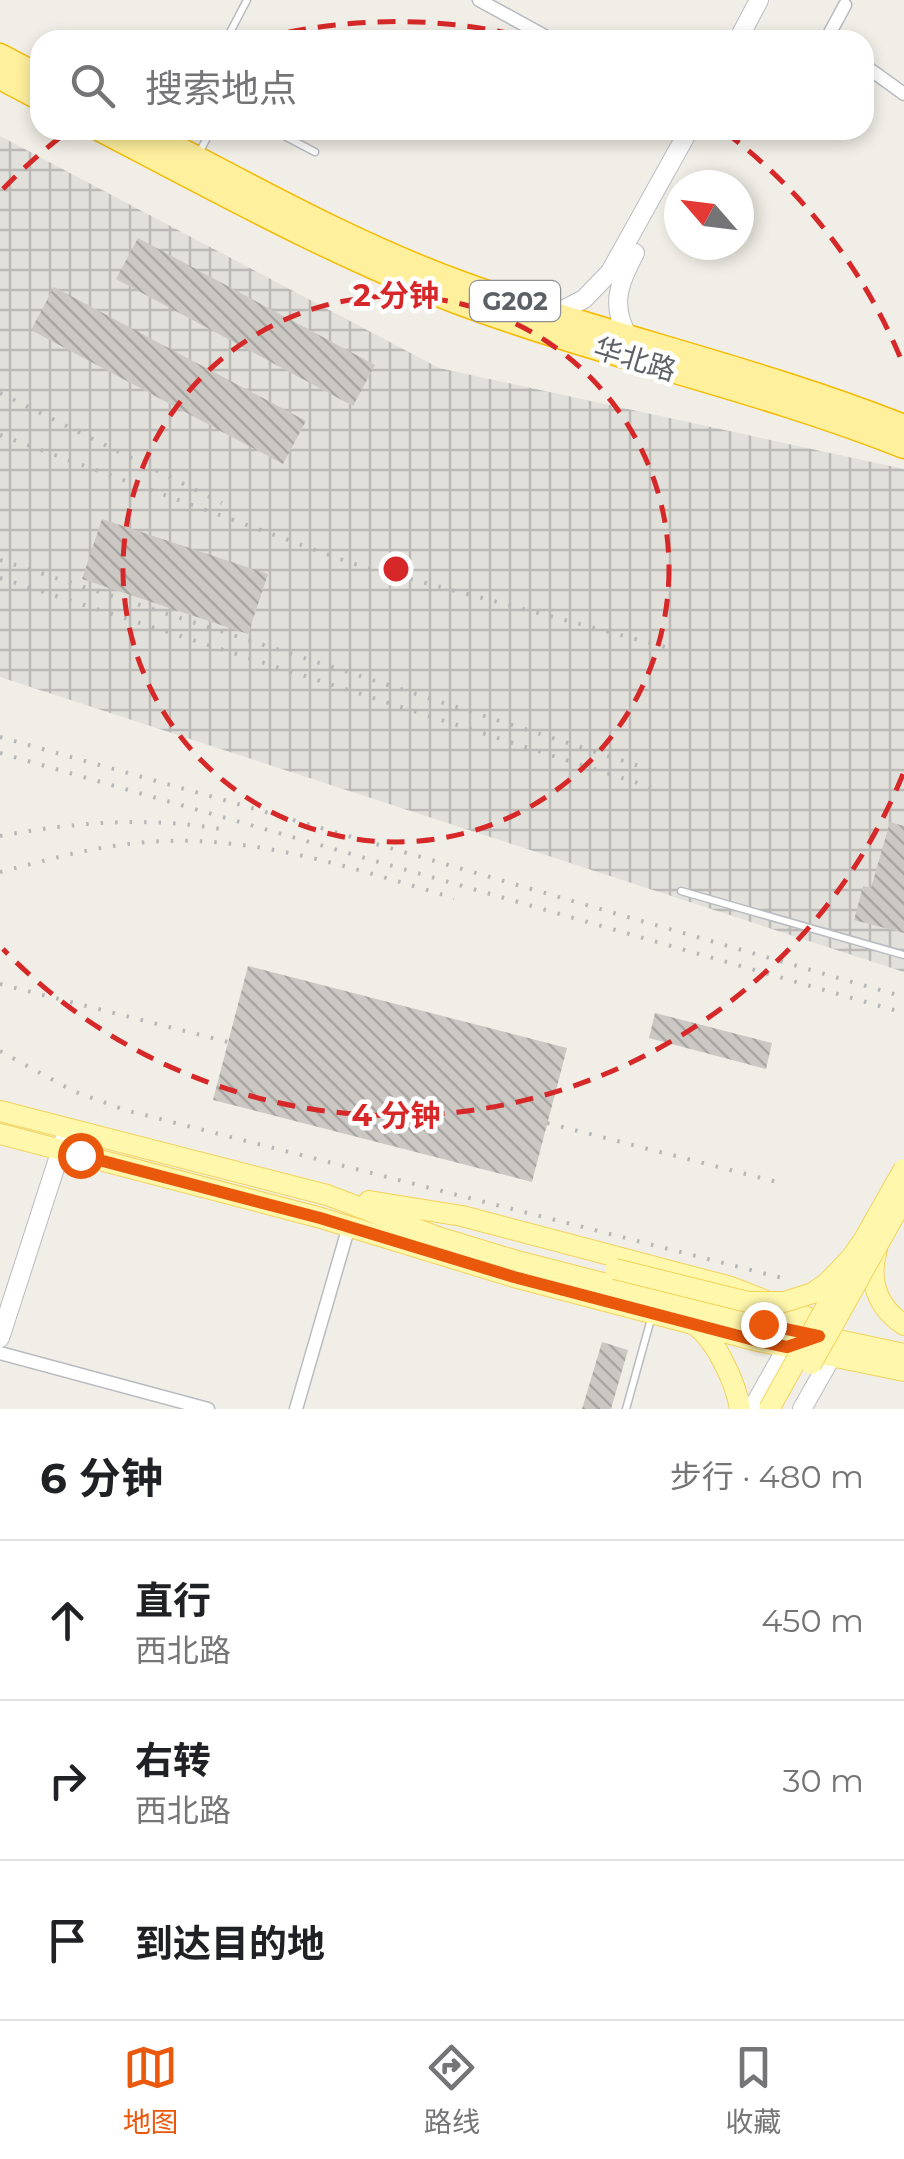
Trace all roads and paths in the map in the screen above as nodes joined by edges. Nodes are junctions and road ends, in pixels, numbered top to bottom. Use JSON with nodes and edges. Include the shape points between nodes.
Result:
{"nodes":[{"id":1,"x":247,"y":0,"type":"edge"},
{"id":2,"x":479,"y":0,"type":"edge"},
{"id":3,"x":759,"y":0,"type":"edge"},
{"id":4,"x":771,"y":0,"type":"edge"},
{"id":5,"x":845,"y":5,"type":"dead end"},
{"id":6,"x":231,"y":30,"type":"edge"},
{"id":7,"x":534,"y":30,"type":"edge"},
{"id":8,"x":743,"y":30,"type":"edge"},
{"id":9,"x":755,"y":30,"type":"edge"},
{"id":10,"x":832,"y":30,"type":"edge"},
{"id":11,"x":0,"y":55,"type":"edge"},
{"id":12,"x":30,"y":71,"type":"edge"},
{"id":13,"x":874,"y":72,"type":"edge"},
{"id":14,"x":0,"y":78,"type":"edge"},
{"id":15,"x":30,"y":94,"type":"edge"},
{"id":16,"x":904,"y":94,"type":"edge"},
{"id":17,"x":119,"y":140,"type":"edge"},
{"id":18,"x":164,"y":140,"type":"edge"},
{"id":19,"x":206,"y":140,"type":"edge"},
{"id":20,"x":292,"y":140,"type":"edge"},
{"id":21,"x":683,"y":140,"type":"edge"},
{"id":22,"x":696,"y":140,"type":"edge"},
{"id":23,"x":315,"y":152,"type":"dead end"},
{"id":24,"x":197,"y":157,"type":"junction"},
{"id":25,"x":555,"y":314,"type":"junction"},
{"id":26,"x":628,"y":336,"type":"junction"},
{"id":27,"x":904,"y":426,"type":"edge"},
{"id":28,"x":904,"y":447,"type":"edge"},
{"id":29,"x":681,"y":891,"type":"dead end"},
{"id":30,"x":904,"y":954,"type":"edge"},
{"id":31,"x":0,"y":1111,"type":"edge"},
{"id":32,"x":68,"y":1128,"type":"junction"},
{"id":33,"x":0,"y":1134,"type":"edge"},
{"id":34,"x":61,"y":1150,"type":"junction"},
{"id":35,"x":904,"y":1169,"type":"edge"},
{"id":36,"x":327,"y":1195,"type":"junction"},
{"id":37,"x":904,"y":1198,"type":"edge"},
{"id":38,"x":425,"y":1210,"type":"junction"},
{"id":39,"x":349,"y":1226,"type":"junction"},
{"id":40,"x":872,"y":1240,"type":"junction"},
{"id":41,"x":652,"y":1313,"type":"junction"},
{"id":42,"x":693,"y":1324,"type":"junction"},
{"id":43,"x":904,"y":1324,"type":"edge"},
{"id":44,"x":819,"y":1336,"type":"junction"},
{"id":45,"x":0,"y":1338,"type":"edge"},
{"id":46,"x":787,"y":1347,"type":"junction"},
{"id":47,"x":896,"y":1353,"type":"edge"},
{"id":48,"x":0,"y":1354,"type":"edge"},
{"id":49,"x":832,"y":1356,"type":"junction"},
{"id":50,"x":904,"y":1371,"type":"edge"},
{"id":51,"x":174,"y":1404,"type":"edge"},
{"id":52,"x":208,"y":1409,"type":"edge"},
{"id":53,"x":296,"y":1409,"type":"edge"},
{"id":54,"x":626,"y":1409,"type":"edge"},
{"id":55,"x":740,"y":1409,"type":"edge"},
{"id":56,"x":752,"y":1409,"type":"edge"},
{"id":57,"x":769,"y":1409,"type":"edge"},
{"id":58,"x":785,"y":1409,"type":"edge"},
{"id":59,"x":802,"y":1409,"type":"edge"}],
"edges":[{"from":1,"to":6,"type":"lane"},
{"from":2,"to":7,"type":"street"},
{"from":3,"to":8,"type":"street"},
{"from":4,"to":9,"type":"street"},
{"from":5,"to":10,"type":"street"},
{"from":11,"to":12,"type":"highway"},
{"from":13,"to":16,"type":"street"},
{"from":14,"to":15,"type":"highway"},
{"from":17,"to":28,"type":"highway","name":"华北路","number":"G202","via":[[304,236],[455,301]]},
{"from":18,"to":24,"type":"highway","name":"华北路","number":"G202"},
{"from":19,"to":24,"type":"lane"},
{"from":20,"to":23,"type":"lane"},
{"from":21,"to":25,"type":"street","via":[[610,272],[584,300]]},
{"from":22,"to":26,"type":"street","via":[[623,278],[618,309]]},
{"from":24,"to":25,"type":"highway","name":"华北路","number":"G202","via":[[380,250]]},
{"from":25,"to":26,"type":"highway","name":"华北路","number":"G202"},
{"from":26,"to":27,"type":"highway","name":"华北路","number":"G202"},
{"from":29,"to":30,"type":"lane"},
{"from":31,"to":32,"type":"main road"},
{"from":32,"to":34,"type":"street"},
{"from":32,"to":36,"type":"main road"},
{"from":33,"to":34,"type":"main road"},
{"from":34,"to":39,"type":"main road"},
{"from":34,"to":45,"type":"street"},
{"from":35,"to":40,"type":"main road","bridge":true},
{"from":36,"to":38,"type":"main road"},
{"from":36,"to":44,"type":"main road","via":[[518,1261]]},
{"from":37,"to":40,"type":"main road","bridge":true},
{"from":38,"to":40,"type":"main road","bridge":true,"via":[[458,1229],[748,1302],[784,1302],[812,1292]]},
{"from":38,"to":47,"type":"main road","via":[[731,1287]]},
{"from":39,"to":41,"type":"main road"},
{"from":39,"to":53,"type":"street"},
{"from":40,"to":43,"type":"main road","bridge":true,"via":[[876,1294]]},
{"from":40,"to":57,"type":"main road","bridge":true},
{"from":40,"to":58,"type":"main road","bridge":true},
{"from":41,"to":42,"type":"main road"},
{"from":41,"to":54,"type":"lane"},
{"from":42,"to":46,"type":"main road"},
{"from":42,"to":55,"type":"main road","via":[[712,1341]]},
{"from":44,"to":46,"type":"street"},
{"from":44,"to":47,"type":"main road"},
{"from":44,"to":49,"type":"street"},
{"from":46,"to":49,"type":"main road"},
{"from":46,"to":56,"type":"street"},
{"from":48,"to":51,"type":"street"},
{"from":49,"to":50,"type":"main road"},
{"from":49,"to":59,"type":"street"},
{"from":51,"to":52,"type":"street"}]}
